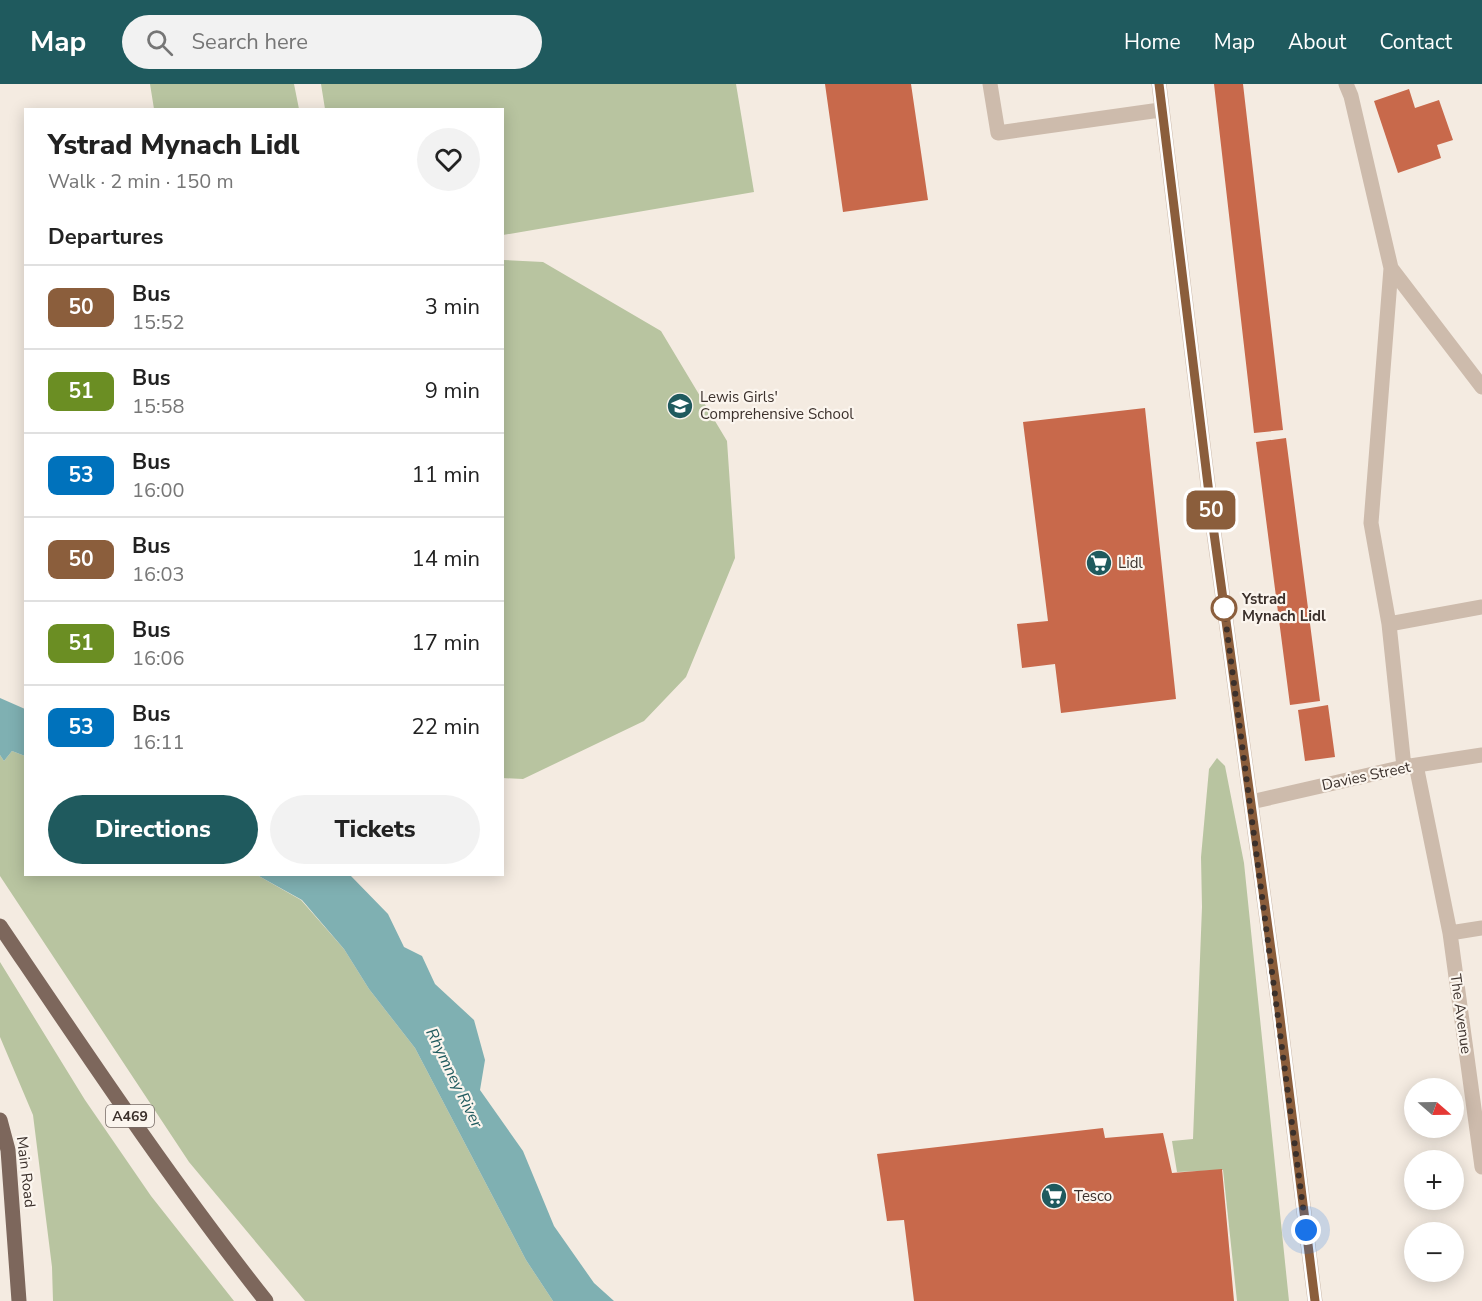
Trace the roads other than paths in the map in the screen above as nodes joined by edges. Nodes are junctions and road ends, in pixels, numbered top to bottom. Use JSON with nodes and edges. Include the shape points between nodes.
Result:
{"nodes":[{"id":1,"x":990,"y":84,"type":"edge"},
{"id":2,"x":1159,"y":84,"type":"edge"},
{"id":3,"x":1346,"y":84,"type":"edge"},
{"id":4,"x":1160,"y":110,"type":"junction"},
{"id":5,"x":1390,"y":268,"type":"junction"},
{"id":6,"x":1482,"y":387,"type":"edge"},
{"id":7,"x":1482,"y":607,"type":"edge"},
{"id":8,"x":1389,"y":624,"type":"junction"},
{"id":9,"x":1482,"y":755,"type":"edge"},
{"id":10,"x":1410,"y":766,"type":"junction"},
{"id":11,"x":1251,"y":802,"type":"junction"},
{"id":12,"x":0,"y":926,"type":"edge"},
{"id":13,"x":1482,"y":928,"type":"edge"},
{"id":14,"x":1450,"y":933,"type":"junction"},
{"id":15,"x":0,"y":1120,"type":"edge"},
{"id":16,"x":1482,"y":1167,"type":"edge"},
{"id":17,"x":19,"y":1301,"type":"edge"},
{"id":18,"x":266,"y":1301,"type":"edge"},
{"id":19,"x":1315,"y":1301,"type":"edge"}],
"edges":[{"from":1,"to":4,"type":"street","via":[[998,133]]},
{"from":2,"to":4,"type":"street"},
{"from":3,"to":5,"type":"street"},
{"from":4,"to":11,"type":"street"},
{"from":5,"to":6,"type":"street"},
{"from":5,"to":8,"type":"street","name":"The Avenue","via":[[1371,523]]},
{"from":7,"to":8,"type":"street"},
{"from":8,"to":10,"type":"street","name":"The Avenue"},
{"from":9,"to":10,"type":"street","name":"Davies Street"},
{"from":10,"to":11,"type":"street","name":"Davies Street"},
{"from":10,"to":14,"type":"street","name":"The Avenue"},
{"from":11,"to":19,"type":"street"},
{"from":12,"to":18,"type":"main road","number":"A469","via":[[101,1075]]},
{"from":13,"to":14,"type":"street"},
{"from":14,"to":16,"type":"street","name":"The Avenue"},
{"from":15,"to":17,"type":"main road","name":"Main Road","via":[[8,1150]]}]}
